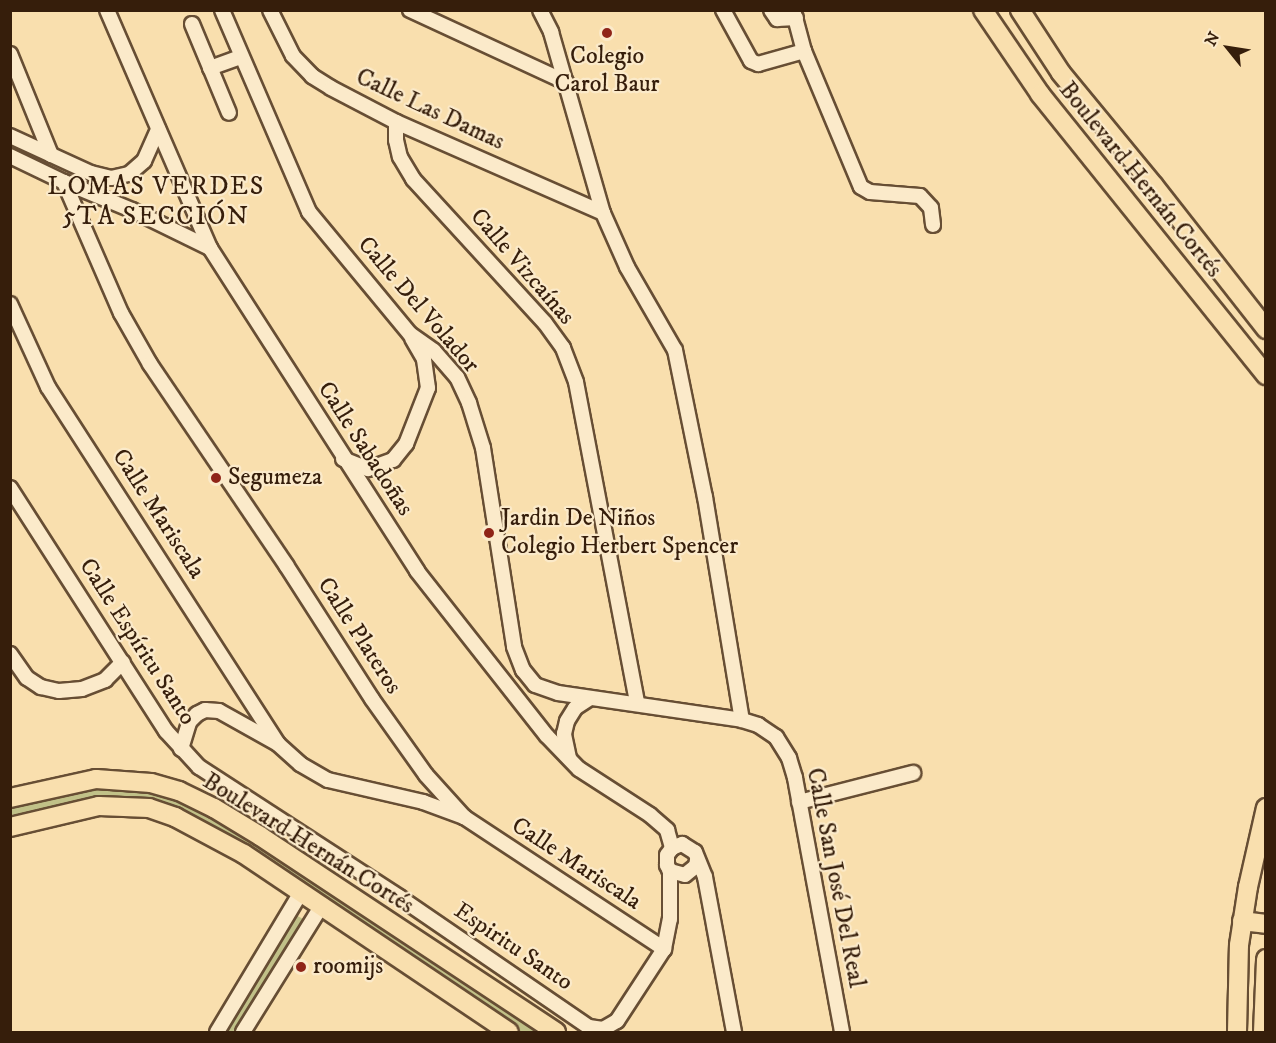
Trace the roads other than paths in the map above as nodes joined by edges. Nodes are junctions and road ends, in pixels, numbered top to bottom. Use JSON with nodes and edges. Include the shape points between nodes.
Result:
{"nodes":[{"id":1,"x":107,"y":10,"type":"edge"},
{"id":2,"x":222,"y":10,"type":"edge"},
{"id":3,"x":270,"y":10,"type":"edge"},
{"id":4,"x":410,"y":10,"type":"edge"},
{"id":5,"x":540,"y":10,"type":"edge"},
{"id":6,"x":723,"y":10,"type":"edge"},
{"id":7,"x":771,"y":10,"type":"edge"},
{"id":8,"x":983,"y":10,"type":"edge"},
{"id":9,"x":1020,"y":10,"type":"edge"},
{"id":10,"x":795,"y":14,"type":"edge"},
{"id":11,"x":192,"y":24,"type":"dead end"},
{"id":12,"x":804,"y":51,"type":"junction"},
{"id":13,"x":10,"y":54,"type":"edge"},
{"id":14,"x":240,"y":57,"type":"junction"},
{"id":15,"x":210,"y":68,"type":"junction"},
{"id":16,"x":566,"y":82,"type":"junction"},
{"id":17,"x":229,"y":113,"type":"dead end"},
{"id":18,"x":396,"y":123,"type":"junction"},
{"id":19,"x":158,"y":129,"type":"junction"},
{"id":20,"x":10,"y":136,"type":"edge"},
{"id":21,"x":51,"y":155,"type":"junction"},
{"id":22,"x":10,"y":156,"type":"edge"},
{"id":23,"x":1133,"y":160,"type":"junction"},
{"id":24,"x":1111,"y":180,"type":"junction"},
{"id":25,"x":64,"y":182,"type":"junction"},
{"id":26,"x":1154,"y":186,"type":"junction"},
{"id":27,"x":1132,"y":206,"type":"junction"},
{"id":28,"x":603,"y":213,"type":"junction"},
{"id":29,"x":933,"y":225,"type":"dead end"},
{"id":30,"x":210,"y":248,"type":"junction"},
{"id":31,"x":10,"y":304,"type":"edge"},
{"id":32,"x":1266,"y":329,"type":"edge"},
{"id":33,"x":410,"y":334,"type":"junction"},
{"id":34,"x":1266,"y":375,"type":"edge"},
{"id":35,"x":344,"y":459,"type":"junction"},
{"id":36,"x":10,"y":488,"type":"edge"},
{"id":37,"x":10,"y":654,"type":"edge"},
{"id":38,"x":123,"y":662,"type":"junction"},
{"id":39,"x":589,"y":699,"type":"junction"},
{"id":40,"x":637,"y":704,"type":"junction"},
{"id":41,"x":742,"y":720,"type":"junction"},
{"id":42,"x":278,"y":744,"type":"junction"},
{"id":43,"x":182,"y":749,"type":"junction"},
{"id":44,"x":569,"y":760,"type":"junction"},
{"id":45,"x":913,"y":773,"type":"dead end"},
{"id":46,"x":10,"y":798,"type":"edge"},
{"id":47,"x":799,"y":802,"type":"junction"},
{"id":48,"x":1266,"y":808,"type":"edge"},
{"id":49,"x":464,"y":817,"type":"junction"},
{"id":50,"x":10,"y":827,"type":"edge"},
{"id":51,"x":672,"y":848,"type":"junction"},
{"id":52,"x":697,"y":860,"type":"junction"},
{"id":53,"x":670,"y":871,"type":"junction"},
{"id":54,"x":301,"y":892,"type":"junction"},
{"id":55,"x":399,"y":897,"type":"joint"},
{"id":56,"x":322,"y":905,"type":"junction"},
{"id":57,"x":1242,"y":921,"type":"junction"},
{"id":58,"x":1266,"y":924,"type":"edge"},
{"id":59,"x":1239,"y":945,"type":"junction"},
{"id":60,"x":663,"y":949,"type":"junction"},
{"id":61,"x":1266,"y":949,"type":"edge"},
{"id":62,"x":1266,"y":959,"type":"edge"},
{"id":63,"x":216,"y":1032,"type":"edge"},
{"id":64,"x":243,"y":1032,"type":"edge"},
{"id":65,"x":509,"y":1032,"type":"edge"},
{"id":66,"x":556,"y":1032,"type":"edge"},
{"id":67,"x":735,"y":1032,"type":"edge"},
{"id":68,"x":842,"y":1032,"type":"edge"},
{"id":69,"x":1237,"y":1032,"type":"edge"},
{"id":70,"x":1263,"y":1032,"type":"edge"}],
"edges":[{"from":1,"to":19,"type":"street","name":"Calle Sabadoñas"},
{"from":2,"to":14,"type":"street","name":"Calle Del Volador"},
{"from":3,"to":18,"type":"street","name":"Calle Las Damas","via":[[293,56],[312,76]]},
{"from":4,"to":16,"type":"street"},
{"from":5,"to":16,"type":"street"},
{"from":6,"to":12,"type":"street","via":[[751,61],[758,64]]},
{"from":7,"to":10,"type":"street","via":[[777,19]]},
{"from":8,"to":24,"type":"main road","name":"Boulevard Hernán Cortés","via":[[1040,94]]},
{"from":9,"to":23,"type":"main road","name":"Boulevard Hernán Cortés","via":[[1061,73]]},
{"from":10,"to":12,"type":"street"},
{"from":11,"to":15,"type":"street"},
{"from":12,"to":29,"type":"street","via":[[861,187],[870,192],[920,196],[931,208]]},
{"from":13,"to":21,"type":"street"},
{"from":14,"to":15,"type":"street"},
{"from":14,"to":33,"type":"street","name":"Calle Del Volador","via":[[309,212]]},
{"from":15,"to":17,"type":"street"},
{"from":16,"to":28,"type":"street"},
{"from":18,"to":28,"type":"street","name":"Calle Las Damas"},
{"from":18,"to":40,"type":"street","name":"Calle Vizcaínas","via":[[400,157],[413,179],[545,323],[563,348],[576,382]]},
{"from":19,"to":21,"type":"street","via":[[144,161],[129,174],[111,178]]},
{"from":19,"to":30,"type":"street","name":"Calle Sabadoñas"},
{"from":20,"to":21,"type":"street"},
{"from":22,"to":25,"type":"street"},
{"from":23,"to":24,"type":"main road"},
{"from":23,"to":26,"type":"main road","name":"Boulevard Hernán Cortés"},
{"from":24,"to":27,"type":"main road","name":"Boulevard Hernán Cortés"},
{"from":25,"to":30,"type":"street"},
{"from":25,"to":49,"type":"street","name":"Calle Plateros","via":[[121,313],[150,364],[372,699],[426,775]]},
{"from":26,"to":27,"type":"main road"},
{"from":26,"to":32,"type":"main road","name":"Boulevard Hernán Cortés"},
{"from":27,"to":34,"type":"main road","name":"Boulevard Hernán Cortés"},
{"from":28,"to":41,"type":"street","via":[[627,267],[675,350],[705,497]]},
{"from":30,"to":35,"type":"street","name":"Calle Sabadoñas"},
{"from":31,"to":42,"type":"street","name":"Calle Mariscala","via":[[48,387]]},
{"from":33,"to":35,"type":"street","via":[[424,359],[428,388],[406,444],[393,460],[368,469]]},
{"from":33,"to":39,"type":"street","name":"Calle Del Volador","via":[[434,351],[457,377],[469,403],[483,448],[514,647],[523,670],[535,685]]},
{"from":35,"to":44,"type":"street","name":"Calle Sabadoñas","via":[[417,571]]},
{"from":36,"to":38,"type":"street","name":"Calle Espíritu Santo"},
{"from":37,"to":38,"type":"street","via":[[27,678],[41,687],[59,691],[82,689],[105,680]]},
{"from":38,"to":43,"type":"street","name":"Calle Espíritu Santo","via":[[166,731]]},
{"from":39,"to":40,"type":"street","name":"Calle Del Volador"},
{"from":39,"to":44,"type":"street","via":[[575,708],[567,721],[564,734]]},
{"from":40,"to":41,"type":"street","name":"Calle San José Del Real"},
{"from":41,"to":47,"type":"street","name":"Calle San José Del Real","via":[[776,737],[789,758]]},
{"from":42,"to":43,"type":"street","via":[[219,711],[205,710],[189,722]]},
{"from":42,"to":49,"type":"street","via":[[300,764],[328,780],[423,802]]},
{"from":43,"to":55,"type":"street","name":"Calle Espíritu Santo","via":[[199,767]]},
{"from":44,"to":51,"type":"street","name":"Calle Sabadoñas","via":[[650,815],[667,831]]},
{"from":45,"to":47,"type":"street"},
{"from":46,"to":66,"type":"main road","name":"Boulevard Hernán Cortés","via":[[96,779],[152,783],[179,791],[260,836]]},
{"from":47,"to":68,"type":"street","name":"Calle San José Del Real"},
{"from":48,"to":57,"type":"main road"},
{"from":49,"to":60,"type":"street","name":"Calle Mariscala"},
{"from":50,"to":54,"type":"main road","name":"Boulevard Hernán Cortés","via":[[99,806],[149,808],[215,837]]},
{"from":51,"to":52,"type":"street","via":[[689,846]]},
{"from":51,"to":53,"type":"street","via":[[667,855]]},
{"from":52,"to":53,"type":"street","via":[[685,875]]},
{"from":52,"to":67,"type":"street","via":[[705,876]]},
{"from":53,"to":60,"type":"street","via":[[670,919]]},
{"from":54,"to":56,"type":"main road","name":"Boulevard Hernán Cortés"},
{"from":54,"to":63,"type":"street"},
{"from":55,"to":60,"type":"street","name":"Espiritu Santo","via":[[589,1027],[603,1029],[617,1021]]},
{"from":56,"to":64,"type":"street"},
{"from":56,"to":65,"type":"main road","name":"Boulevard Hernán Cortés"},
{"from":57,"to":58,"type":"main road"},
{"from":57,"to":59,"type":"main road"},
{"from":59,"to":61,"type":"main road"},
{"from":59,"to":69,"type":"main road"},
{"from":62,"to":70,"type":"main road"}]}
